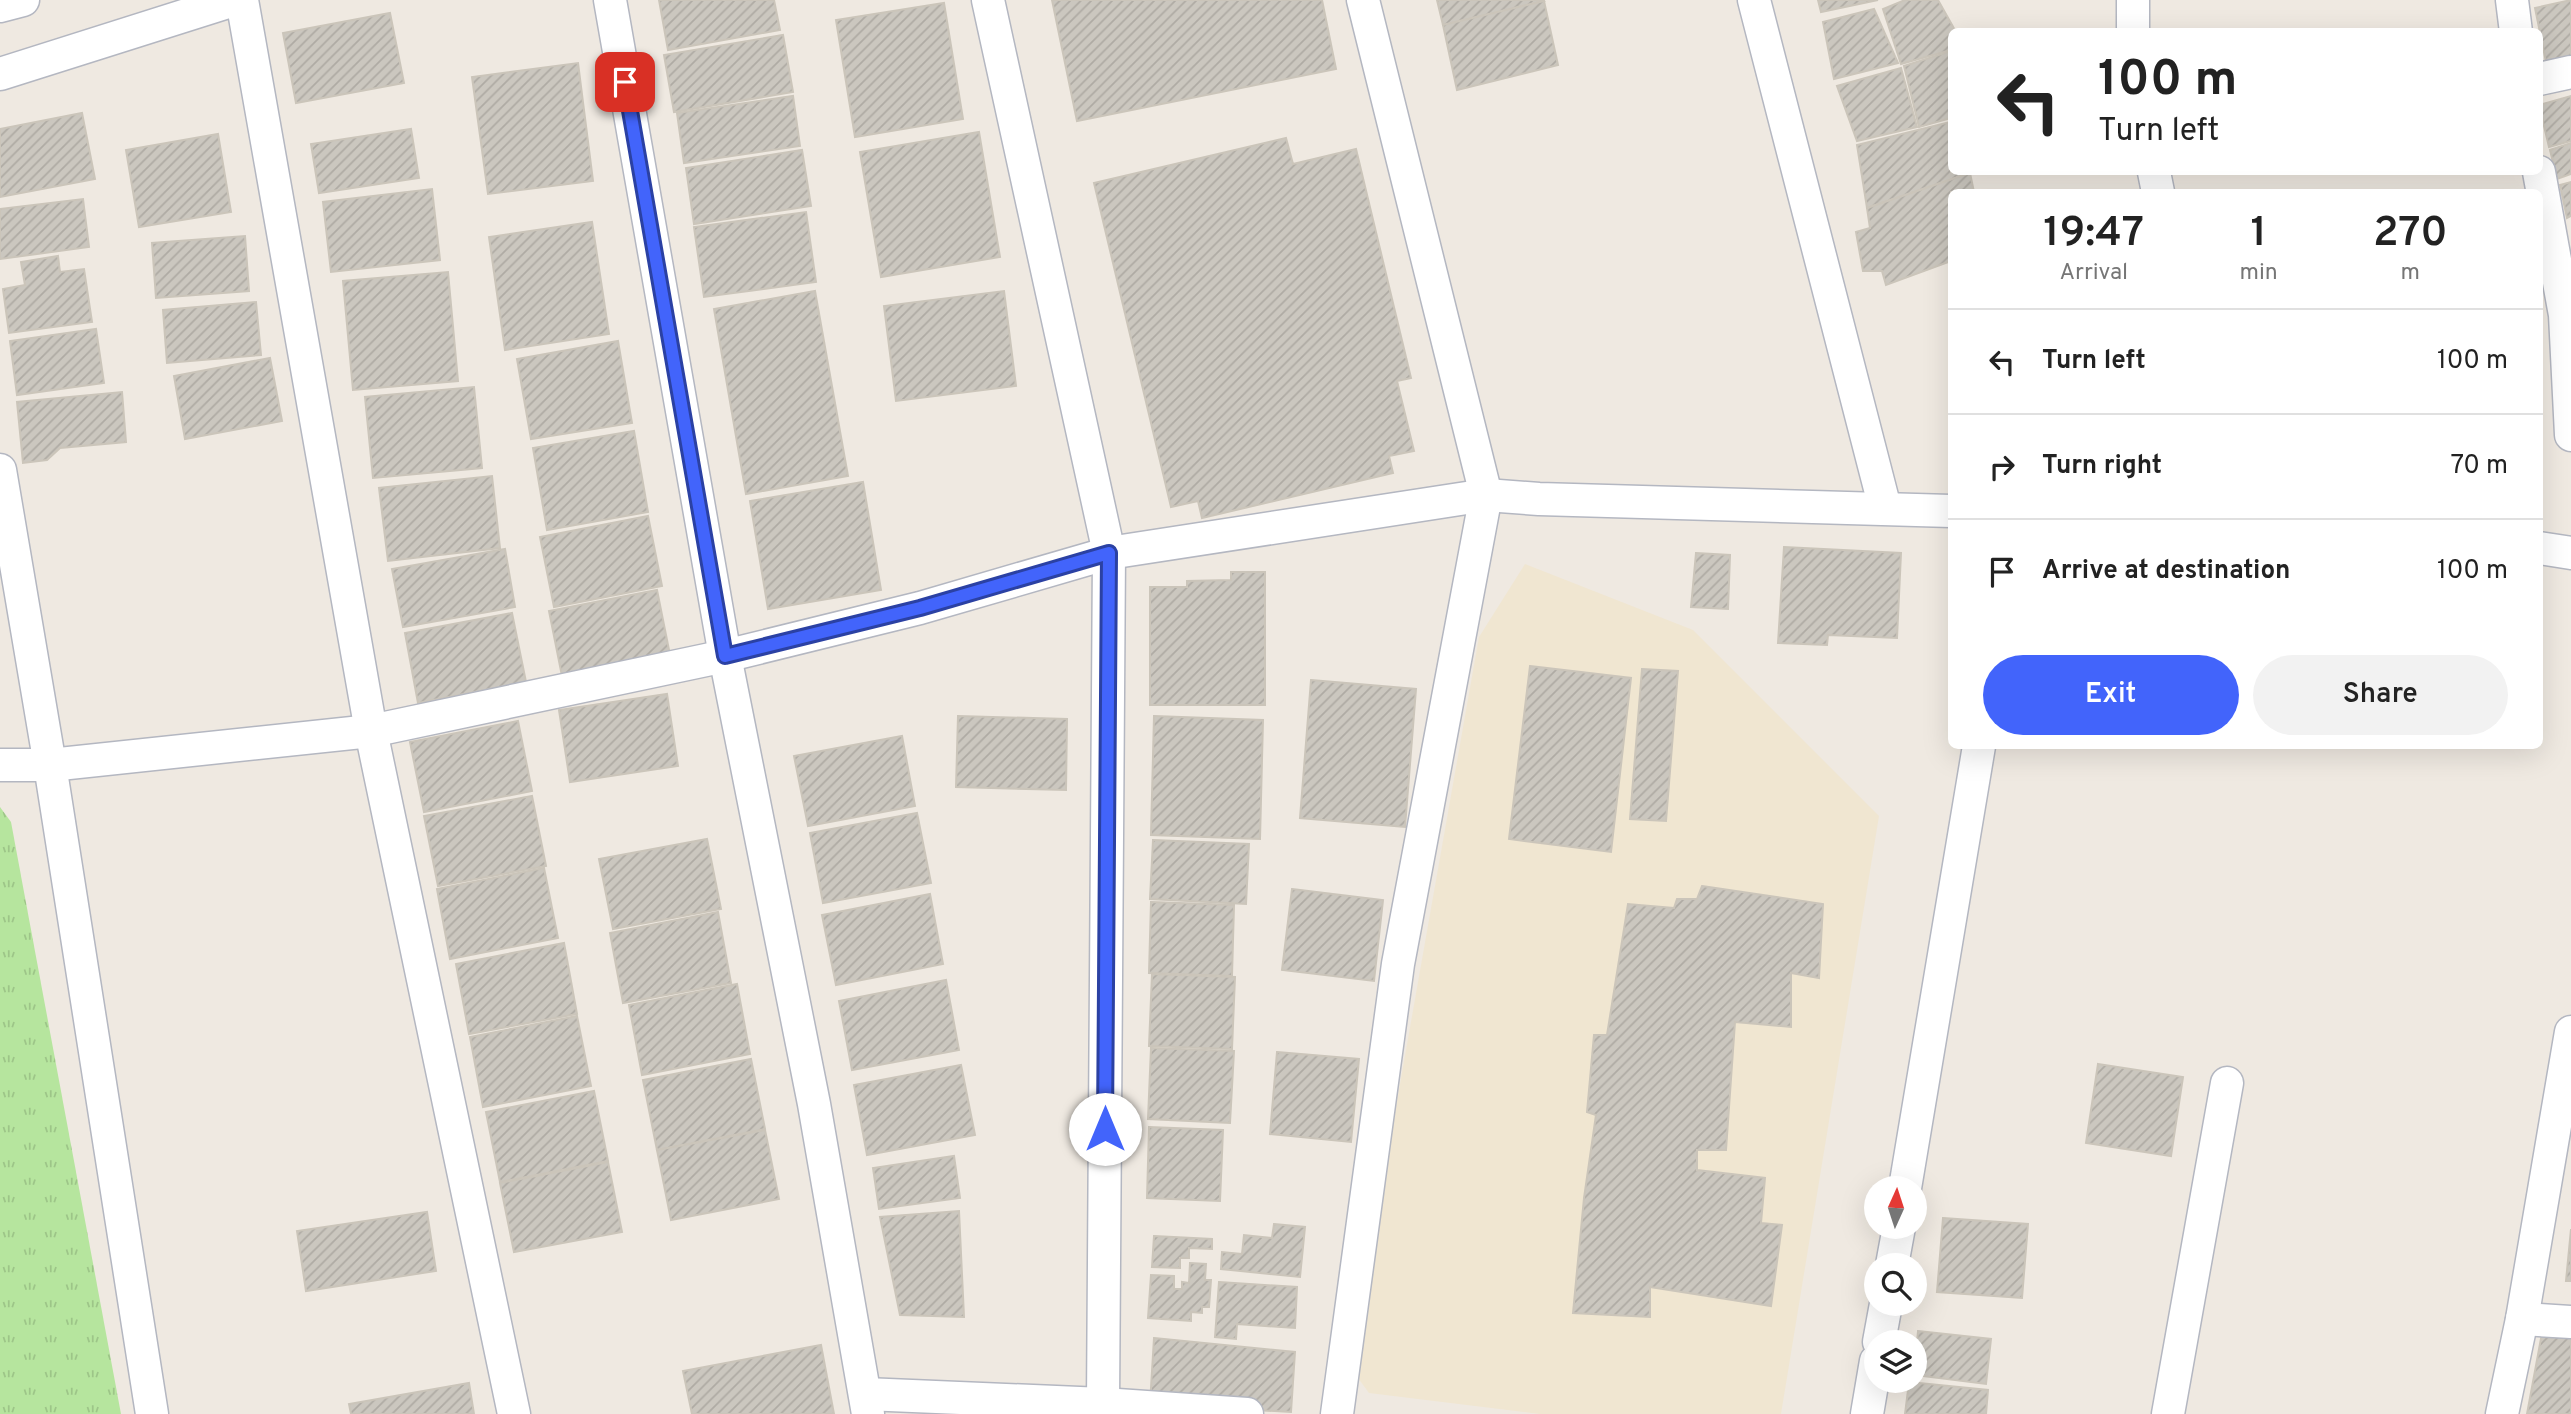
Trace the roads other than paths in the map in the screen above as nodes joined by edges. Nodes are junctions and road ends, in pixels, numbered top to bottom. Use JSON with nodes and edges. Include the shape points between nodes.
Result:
{"nodes":[{"id":1,"x":23,"y":0,"type":"edge"},
{"id":2,"x":234,"y":0,"type":"edge"},
{"id":3,"x":242,"y":0,"type":"edge"},
{"id":4,"x":610,"y":0,"type":"edge"},
{"id":5,"x":988,"y":0,"type":"edge"},
{"id":6,"x":1363,"y":0,"type":"edge"},
{"id":7,"x":1754,"y":0,"type":"edge"},
{"id":8,"x":2133,"y":0,"type":"edge"},
{"id":9,"x":2512,"y":0,"type":"edge"},
{"id":10,"x":0,"y":6,"type":"edge"},
{"id":11,"x":2133,"y":28,"type":"edge"},
{"id":12,"x":2516,"y":28,"type":"edge"},
{"id":13,"x":2571,"y":72,"type":"edge"},
{"id":14,"x":0,"y":74,"type":"edge"},
{"id":15,"x":2543,"y":78,"type":"edge"},
{"id":16,"x":2543,"y":192,"type":"edge"},
{"id":17,"x":2568,"y":314,"type":"edge"},
{"id":18,"x":2571,"y":435,"type":"edge"},
{"id":19,"x":0,"y":470,"type":"edge"},
{"id":20,"x":1486,"y":495,"type":"junction"},
{"id":21,"x":1885,"y":508,"type":"junction"},
{"id":22,"x":1948,"y":511,"type":"edge"},
{"id":23,"x":2543,"y":549,"type":"edge"},
{"id":24,"x":1109,"y":553,"type":"junction"},
{"id":25,"x":2571,"y":553,"type":"edge"},
{"id":26,"x":725,"y":656,"type":"junction"},
{"id":27,"x":371,"y":731,"type":"junction"},
{"id":28,"x":1978,"y":749,"type":"edge"},
{"id":29,"x":0,"y":765,"type":"edge"},
{"id":30,"x":50,"y":765,"type":"junction"},
{"id":31,"x":2571,"y":1031,"type":"edge"},
{"id":32,"x":2227,"y":1083,"type":"dead end"},
{"id":33,"x":2565,"y":1098,"type":"edge"},
{"id":34,"x":1907,"y":1176,"type":"edge"},
{"id":35,"x":2522,"y":1320,"type":"junction"},
{"id":36,"x":2571,"y":1322,"type":"edge"},
{"id":37,"x":1871,"y":1393,"type":"edge"},
{"id":38,"x":867,"y":1404,"type":"edge"},
{"id":39,"x":1102,"y":1404,"type":"junction"},
{"id":40,"x":152,"y":1414,"type":"edge"},
{"id":41,"x":514,"y":1414,"type":"edge"},
{"id":42,"x":1247,"y":1414,"type":"edge"},
{"id":43,"x":1337,"y":1414,"type":"edge"},
{"id":44,"x":1867,"y":1414,"type":"edge"},
{"id":45,"x":2168,"y":1414,"type":"edge"},
{"id":46,"x":2502,"y":1414,"type":"edge"}],
"edges":[{"from":1,"to":10,"type":"street"},
{"from":2,"to":14,"type":"street"},
{"from":3,"to":27,"type":"street"},
{"from":4,"to":26,"type":"street"},
{"from":5,"to":24,"type":"street"},
{"from":6,"to":20,"type":"street"},
{"from":7,"to":21,"type":"street"},
{"from":8,"to":11,"type":"street"},
{"from":9,"to":12,"type":"street"},
{"from":13,"to":15,"type":"street"},
{"from":16,"to":17,"type":"street"},
{"from":17,"to":18,"type":"street"},
{"from":19,"to":30,"type":"street"},
{"from":20,"to":21,"type":"street"},
{"from":20,"to":24,"type":"street"},
{"from":20,"to":43,"type":"street","via":[[1398,964]]},
{"from":21,"to":22,"type":"street"},
{"from":23,"to":25,"type":"street"},
{"from":24,"to":26,"type":"street","via":[[920,608]]},
{"from":24,"to":39,"type":"street"},
{"from":26,"to":27,"type":"street"},
{"from":26,"to":38,"type":"street","via":[[814,1104]]},
{"from":27,"to":30,"type":"street"},
{"from":27,"to":41,"type":"street"},
{"from":28,"to":34,"type":"street"},
{"from":29,"to":30,"type":"street"},
{"from":30,"to":40,"type":"street"},
{"from":31,"to":33,"type":"street"},
{"from":32,"to":45,"type":"street"},
{"from":33,"to":35,"type":"street"},
{"from":35,"to":36,"type":"street"},
{"from":35,"to":46,"type":"street"},
{"from":37,"to":44,"type":"street"},
{"from":38,"to":39,"type":"street"},
{"from":39,"to":42,"type":"street"}]}
